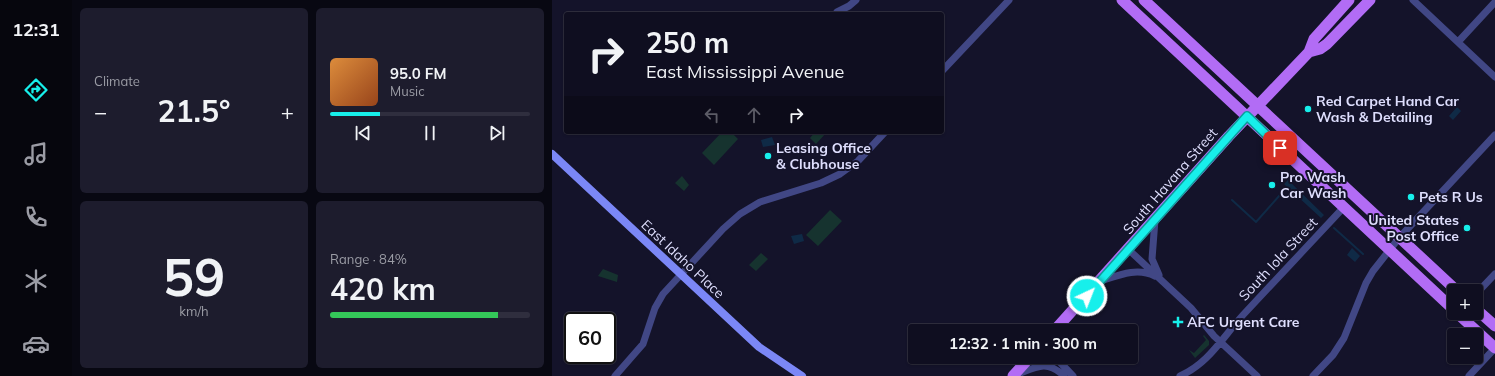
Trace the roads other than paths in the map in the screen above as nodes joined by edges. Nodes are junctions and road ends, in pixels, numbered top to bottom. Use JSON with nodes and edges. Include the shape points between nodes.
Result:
{"nodes":[{"id":1,"x":856,"y":0,"type":"edge"},
{"id":2,"x":1009,"y":0,"type":"edge"},
{"id":3,"x":1122,"y":0,"type":"edge"},
{"id":4,"x":1144,"y":0,"type":"edge"},
{"id":5,"x":1349,"y":0,"type":"edge"},
{"id":6,"x":1370,"y":0,"type":"edge"},
{"id":7,"x":1413,"y":0,"type":"edge"},
{"id":8,"x":1495,"y":2,"type":"edge"},
{"id":9,"x":837,"y":12,"type":"dead end"},
{"id":10,"x":1458,"y":42,"type":"junction"},
{"id":11,"x":1309,"y":52,"type":"junction"},
{"id":12,"x":944,"y":69,"type":"edge"},
{"id":13,"x":1495,"y":77,"type":"edge"},
{"id":14,"x":1257,"y":105,"type":"junction"},
{"id":15,"x":1247,"y":116,"type":"junction"},
{"id":16,"x":884,"y":134,"type":"edge"},
{"id":17,"x":1495,"y":135,"type":"edge"},
{"id":18,"x":552,"y":154,"type":"edge"},
{"id":19,"x":1344,"y":207,"type":"junction"},
{"id":20,"x":1155,"y":220,"type":"junction"},
{"id":21,"x":1399,"y":238,"type":"junction"},
{"id":22,"x":1129,"y":250,"type":"junction"},
{"id":23,"x":1390,"y":250,"type":"junction"},
{"id":24,"x":680,"y":274,"type":"junction"},
{"id":25,"x":1495,"y":274,"type":"edge"},
{"id":26,"x":1162,"y":280,"type":"junction"},
{"id":27,"x":1101,"y":281,"type":"junction"},
{"id":28,"x":1449,"y":284,"type":"edge"},
{"id":29,"x":1483,"y":287,"type":"edge"},
{"id":30,"x":1447,"y":303,"type":"edge"},
{"id":31,"x":1483,"y":315,"type":"edge"},
{"id":32,"x":1465,"y":320,"type":"edge"},
{"id":33,"x":1062,"y":324,"type":"edge"},
{"id":34,"x":1495,"y":326,"type":"edge"},
{"id":35,"x":1221,"y":343,"type":"junction"},
{"id":36,"x":1495,"y":348,"type":"edge"},
{"id":37,"x":1024,"y":364,"type":"edge"},
{"id":38,"x":1062,"y":364,"type":"edge"},
{"id":39,"x":615,"y":376,"type":"edge"},
{"id":40,"x":802,"y":376,"type":"edge"},
{"id":41,"x":1013,"y":376,"type":"edge"},
{"id":42,"x":1064,"y":376,"type":"edge"},
{"id":43,"x":1073,"y":376,"type":"edge"},
{"id":44,"x":1180,"y":376,"type":"edge"},
{"id":45,"x":1257,"y":376,"type":"edge"},
{"id":46,"x":1314,"y":376,"type":"edge"},
{"id":47,"x":1469,"y":376,"type":"edge"}],
"edges":[{"from":1,"to":9,"type":"street"},
{"from":2,"to":12,"type":"street"},
{"from":3,"to":15,"type":"main road"},
{"from":4,"to":14,"type":"main road"},
{"from":5,"to":11,"type":"main road","name":"South Havana Street","via":[[1314,39]]},
{"from":6,"to":11,"type":"main road","name":"South Havana Street","via":[[1327,44]]},
{"from":7,"to":10,"type":"street"},
{"from":8,"to":10,"type":"street"},
{"from":10,"to":13,"type":"street"},
{"from":11,"to":14,"type":"main road","name":"South Havana Street"},
{"from":14,"to":15,"type":"main road","name":"South Havana Street"},
{"from":14,"to":21,"type":"main road"},
{"from":15,"to":19,"type":"main road"},
{"from":15,"to":20,"type":"main road","name":"South Havana Street"},
{"from":16,"to":24,"type":"street","via":[[856,163],[840,174],[760,202],[745,210]]},
{"from":17,"to":21,"type":"street"},
{"from":18,"to":24,"type":"street","name":"East Idaho Place"},
{"from":19,"to":23,"type":"main road"},
{"from":19,"to":35,"type":"street","name":"South Iola Street","via":[[1229,331]]},
{"from":20,"to":22,"type":"main road","name":"South Havana Street"},
{"from":20,"to":26,"type":"street","via":[[1152,259]]},
{"from":21,"to":23,"type":"street"},
{"from":21,"to":28,"type":"main road"},
{"from":22,"to":26,"type":"street"},
{"from":22,"to":27,"type":"main road","name":"South Havana Street"},
{"from":23,"to":30,"type":"main road"},
{"from":23,"to":46,"type":"street","via":[[1367,280],[1341,343]]},
{"from":24,"to":39,"type":"street","via":[[657,302],[647,336],[641,346]]},
{"from":24,"to":40,"type":"street","name":"East Idaho Place","via":[[764,351]]},
{"from":25,"to":29,"type":"street"},
{"from":26,"to":27,"type":"street","via":[[1138,271]]},
{"from":26,"to":35,"type":"street","via":[[1198,315]]},
{"from":27,"to":33,"type":"main road","name":"South Havana Street"},
{"from":31,"to":34,"type":"main road"},
{"from":32,"to":36,"type":"main road"},
{"from":35,"to":44,"type":"street","name":"South Iola Street","via":[[1197,367]]},
{"from":35,"to":45,"type":"street"},
{"from":36,"to":47,"type":"street"},
{"from":37,"to":41,"type":"main road"},
{"from":38,"to":43,"type":"street"},
{"from":41,"to":42,"type":"street","via":[[1047,365],[1057,369]]}]}
